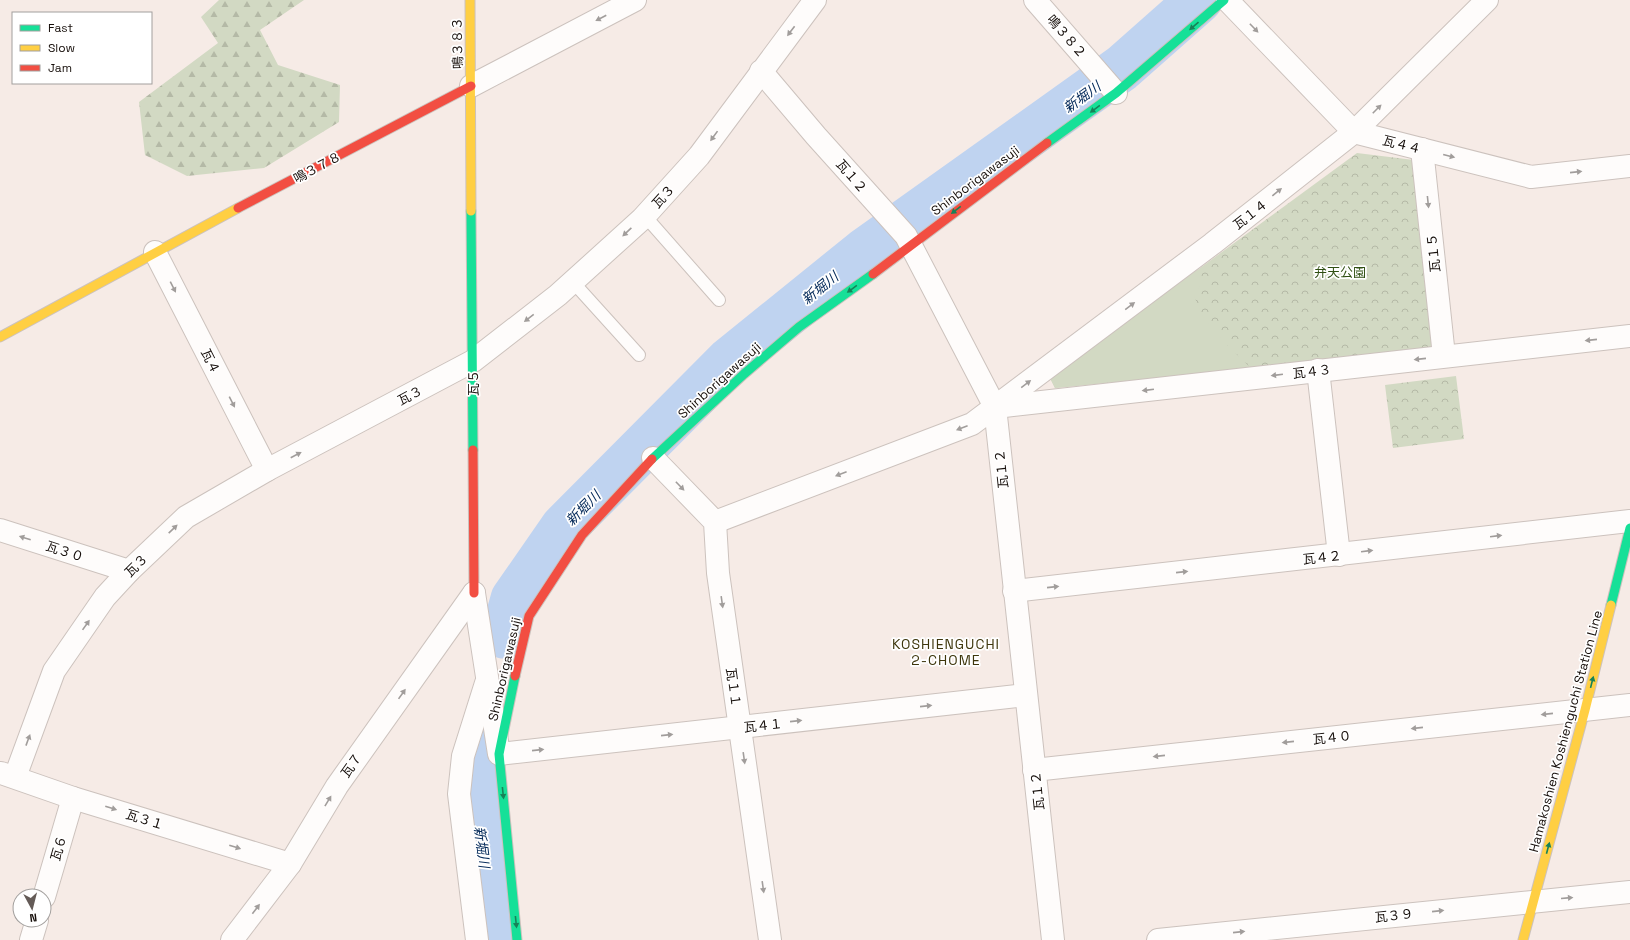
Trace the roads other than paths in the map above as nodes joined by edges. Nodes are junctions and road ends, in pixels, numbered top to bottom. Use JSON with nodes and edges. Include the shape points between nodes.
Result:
{"nodes":[{"id":1,"x":470,"y":0,"type":"edge"},
{"id":2,"x":635,"y":0,"type":"edge"},
{"id":3,"x":815,"y":0,"type":"edge"},
{"id":4,"x":1035,"y":0,"type":"edge"},
{"id":5,"x":1224,"y":0,"type":"edge"},
{"id":6,"x":1227,"y":0,"type":"edge"},
{"id":7,"x":1487,"y":0,"type":"edge"},
{"id":8,"x":761,"y":71,"type":"junction"},
{"id":9,"x":1107,"y":83,"type":"junction"},
{"id":10,"x":471,"y":86,"type":"junction"},
{"id":11,"x":1354,"y":132,"type":"junction"},
{"id":12,"x":1422,"y":149,"type":"junction"},
{"id":13,"x":1630,"y":166,"type":"edge"},
{"id":14,"x":645,"y":216,"type":"junction"},
{"id":15,"x":904,"y":235,"type":"junction"},
{"id":16,"x":155,"y":252,"type":"junction"},
{"id":17,"x":573,"y":282,"type":"junction"},
{"id":18,"x":719,"y":300,"type":"dead end"},
{"id":19,"x":1630,"y":336,"type":"edge"},
{"id":20,"x":0,"y":337,"type":"edge"},
{"id":21,"x":639,"y":355,"type":"dead end"},
{"id":22,"x":1444,"y":356,"type":"junction"},
{"id":23,"x":472,"y":362,"type":"junction"},
{"id":24,"x":1318,"y":370,"type":"junction"},
{"id":25,"x":995,"y":407,"type":"junction"},
{"id":26,"x":653,"y":458,"type":"junction"},
{"id":27,"x":267,"y":470,"type":"junction"},
{"id":28,"x":1630,"y":521,"type":"edge"},
{"id":29,"x":715,"y":522,"type":"junction"},
{"id":30,"x":1630,"y":528,"type":"edge"},
{"id":31,"x":0,"y":530,"type":"edge"},
{"id":32,"x":1339,"y":555,"type":"junction"},
{"id":33,"x":129,"y":572,"type":"junction"},
{"id":34,"x":1014,"y":592,"type":"junction"},
{"id":35,"x":474,"y":593,"type":"junction"},
{"id":36,"x":487,"y":678,"type":"junction"},
{"id":37,"x":1026,"y":695,"type":"junction"},
{"id":38,"x":1630,"y":705,"type":"edge"},
{"id":39,"x":1585,"y":710,"type":"junction"},
{"id":40,"x":740,"y":727,"type":"junction"},
{"id":41,"x":499,"y":754,"type":"junction"},
{"id":42,"x":1034,"y":770,"type":"junction"},
{"id":43,"x":7,"y":774,"type":"edge"},
{"id":44,"x":73,"y":798,"type":"junction"},
{"id":45,"x":290,"y":864,"type":"junction"},
{"id":46,"x":47,"y":888,"type":"edge"},
{"id":47,"x":1630,"y":892,"type":"edge"},
{"id":48,"x":1533,"y":901,"type":"junction"},
{"id":49,"x":35,"y":928,"type":"edge"},
{"id":50,"x":31,"y":940,"type":"edge"},
{"id":51,"x":232,"y":940,"type":"edge"},
{"id":52,"x":477,"y":940,"type":"edge"},
{"id":53,"x":517,"y":940,"type":"edge"},
{"id":54,"x":770,"y":940,"type":"edge"},
{"id":55,"x":1053,"y":940,"type":"edge"},
{"id":56,"x":1158,"y":940,"type":"edge"},
{"id":57,"x":1523,"y":940,"type":"edge"}],
"edges":[{"from":1,"to":10,"type":"street","name":"鳴３８３"},
{"from":2,"to":10,"type":"street","name":"鳴３７８","one_way":true},
{"from":3,"to":8,"type":"street","name":"瓦３","one_way":true},
{"from":4,"to":9,"type":"street","name":"鳴３８２"},
{"from":5,"to":9,"type":"street","name":"Shinborigawasuji","one_way":true},
{"from":6,"to":11,"type":"street","one_way":true},
{"from":11,"to":7,"type":"street","name":"瓦１４","one_way":true},
{"from":8,"to":14,"type":"street","name":"瓦３","one_way":true,"via":[[699,156]]},
{"from":8,"to":15,"type":"street","name":"瓦１２"},
{"from":9,"to":15,"type":"street","name":"Shinborigawasuji","one_way":true,"via":[[982,190]]},
{"from":10,"to":16,"type":"street","name":"鳴３７８"},
{"from":10,"to":23,"type":"street","name":"瓦５"},
{"from":11,"to":12,"type":"street","name":"瓦４４"},
{"from":25,"to":11,"type":"street","name":"瓦１４","one_way":true,"via":[[1212,244]]},
{"from":12,"to":13,"type":"street","name":"瓦４４","one_way":true,"via":[[1531,177]]},
{"from":12,"to":22,"type":"street","name":"瓦１５","one_way":true},
{"from":14,"to":17,"type":"street","name":"瓦３","one_way":true},
{"from":14,"to":18,"type":"lane"},
{"from":15,"to":25,"type":"street","name":"瓦１２"},
{"from":15,"to":26,"type":"street","name":"Shinborigawasuji","one_way":true,"via":[[744,374]]},
{"from":16,"to":20,"type":"street","name":"鳴３７８"},
{"from":16,"to":27,"type":"street","name":"瓦４","one_way":true},
{"from":17,"to":21,"type":"lane"},
{"from":17,"to":23,"type":"street","name":"瓦３","one_way":true},
{"from":19,"to":22,"type":"street","name":"瓦４３","one_way":true},
{"from":22,"to":24,"type":"street","name":"瓦４３","one_way":true},
{"from":27,"to":23,"type":"street","name":"瓦３","one_way":true},
{"from":23,"to":35,"type":"street","name":"瓦５"},
{"from":24,"to":25,"type":"street","name":"瓦４３","one_way":true},
{"from":24,"to":32,"type":"street"},
{"from":25,"to":29,"type":"street","name":"瓦１４","one_way":true,"via":[[972,424]]},
{"from":25,"to":34,"type":"street","name":"瓦１２"},
{"from":26,"to":29,"type":"street","one_way":true},
{"from":26,"to":41,"type":"street","name":"Shinborigawasuji","via":[[582,535],[529,616]]},
{"from":33,"to":27,"type":"street","name":"瓦３","one_way":true,"via":[[186,517]]},
{"from":32,"to":28,"type":"street","name":"瓦４２","one_way":true},
{"from":29,"to":40,"type":"street","name":"瓦１１","one_way":true,"via":[[718,573]]},
{"from":39,"to":30,"type":"street","name":"Hamakoshien Koshienguchi Station Line","one_way":true},
{"from":33,"to":31,"type":"street","name":"瓦３０","one_way":true},
{"from":34,"to":32,"type":"street","name":"瓦４２","one_way":true},
{"from":43,"to":33,"type":"street","name":"瓦３","one_way":true,"via":[[54,671],[105,597]]},
{"from":34,"to":37,"type":"street","name":"瓦１２"},
{"from":35,"to":36,"type":"street","name":"瓦５"},
{"from":45,"to":35,"type":"street","name":"瓦７","one_way":true,"via":[[337,786]]},
{"from":36,"to":41,"type":"street","name":"瓦５"},
{"from":36,"to":52,"type":"street","via":[[463,756],[460,794]]},
{"from":40,"to":37,"type":"street","name":"瓦４１","one_way":true},
{"from":37,"to":42,"type":"street","name":"瓦１２"},
{"from":38,"to":39,"type":"street","name":"瓦４０"},
{"from":39,"to":42,"type":"street","name":"瓦４０","one_way":true},
{"from":48,"to":39,"type":"street","name":"Hamakoshien Koshienguchi Station Line","one_way":true},
{"from":41,"to":40,"type":"street","name":"瓦４１","one_way":true},
{"from":40,"to":54,"type":"street","name":"瓦１１","one_way":true},
{"from":41,"to":53,"type":"street","name":"Shinborigawasuji","one_way":true},
{"from":42,"to":55,"type":"street","name":"瓦１２"},
{"from":43,"to":44,"type":"street","name":"瓦３１"},
{"from":44,"to":45,"type":"street","name":"瓦３１","one_way":true},
{"from":44,"to":46,"type":"street","name":"瓦６"},
{"from":51,"to":45,"type":"street","name":"瓦７","one_way":true},
{"from":48,"to":47,"type":"street","name":"瓦３９","one_way":true},
{"from":56,"to":48,"type":"street","name":"瓦３９","one_way":true},
{"from":48,"to":57,"type":"street","name":"Hamakoshien Koshienguchi Station Line"},
{"from":49,"to":50,"type":"street"}]}
